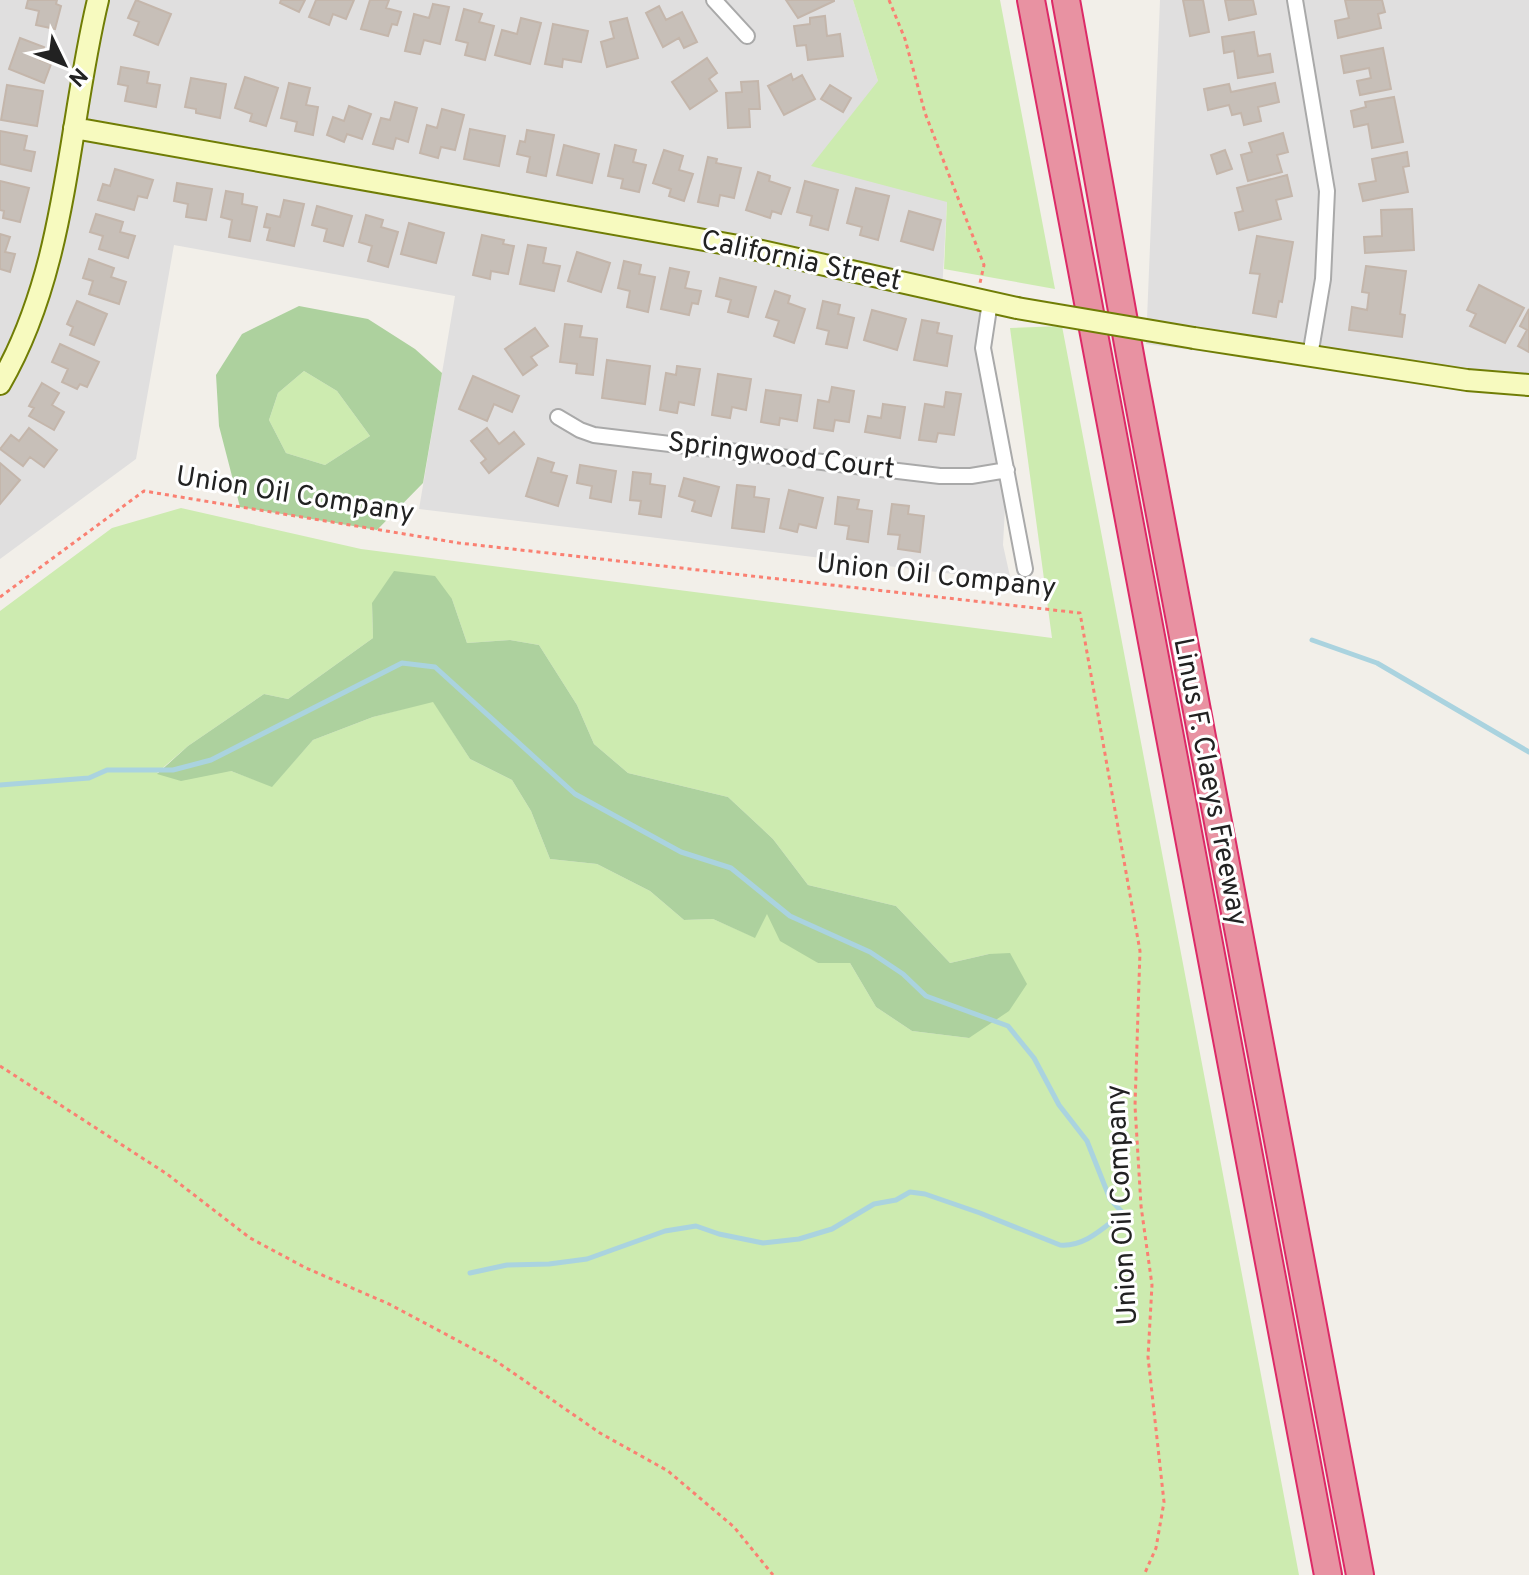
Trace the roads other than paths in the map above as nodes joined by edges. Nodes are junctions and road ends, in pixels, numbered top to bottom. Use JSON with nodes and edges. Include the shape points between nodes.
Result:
{"nodes":[{"id":1,"x":98,"y":0,"type":"edge"},
{"id":2,"x":714,"y":0,"type":"edge"},
{"id":3,"x":1031,"y":0,"type":"edge"},
{"id":4,"x":1066,"y":0,"type":"edge"},
{"id":5,"x":1295,"y":0,"type":"edge"},
{"id":6,"x":747,"y":36,"type":"dead end"},
{"id":7,"x":74,"y":128,"type":"junction"},
{"id":8,"x":983,"y":300,"type":"junction"},
{"id":9,"x":1310,"y":356,"type":"junction"},
{"id":10,"x":0,"y":384,"type":"edge"},
{"id":11,"x":1529,"y":385,"type":"edge"},
{"id":12,"x":558,"y":417,"type":"dead end"},
{"id":13,"x":1007,"y":470,"type":"junction"},
{"id":14,"x":1025,"y":569,"type":"dead end"},
{"id":15,"x":1328,"y":1575,"type":"edge"},
{"id":16,"x":1360,"y":1575,"type":"edge"}],
"edges":[{"from":1,"to":7,"type":"street"},
{"from":2,"to":6,"type":"street"},
{"from":3,"to":15,"type":"highway","name":"Linus F. Claeys Freeway"},
{"from":4,"to":16,"type":"highway","name":"Linus F. Claeys Freeway"},
{"from":5,"to":9,"type":"street","via":[[1327,191],[1323,279]]},
{"from":7,"to":8,"type":"street","name":"California Street","via":[[744,247]]},
{"from":7,"to":10,"type":"street","via":[[45,278]]},
{"from":8,"to":9,"type":"street","name":"California Street","bridge":true},
{"from":8,"to":13,"type":"street","via":[[983,348]]},
{"from":9,"to":11,"type":"street","name":"California Street"},
{"from":12,"to":13,"type":"street","name":"Springwood Court","via":[[594,435],[877,469],[949,477]]},
{"from":13,"to":14,"type":"street"}]}
